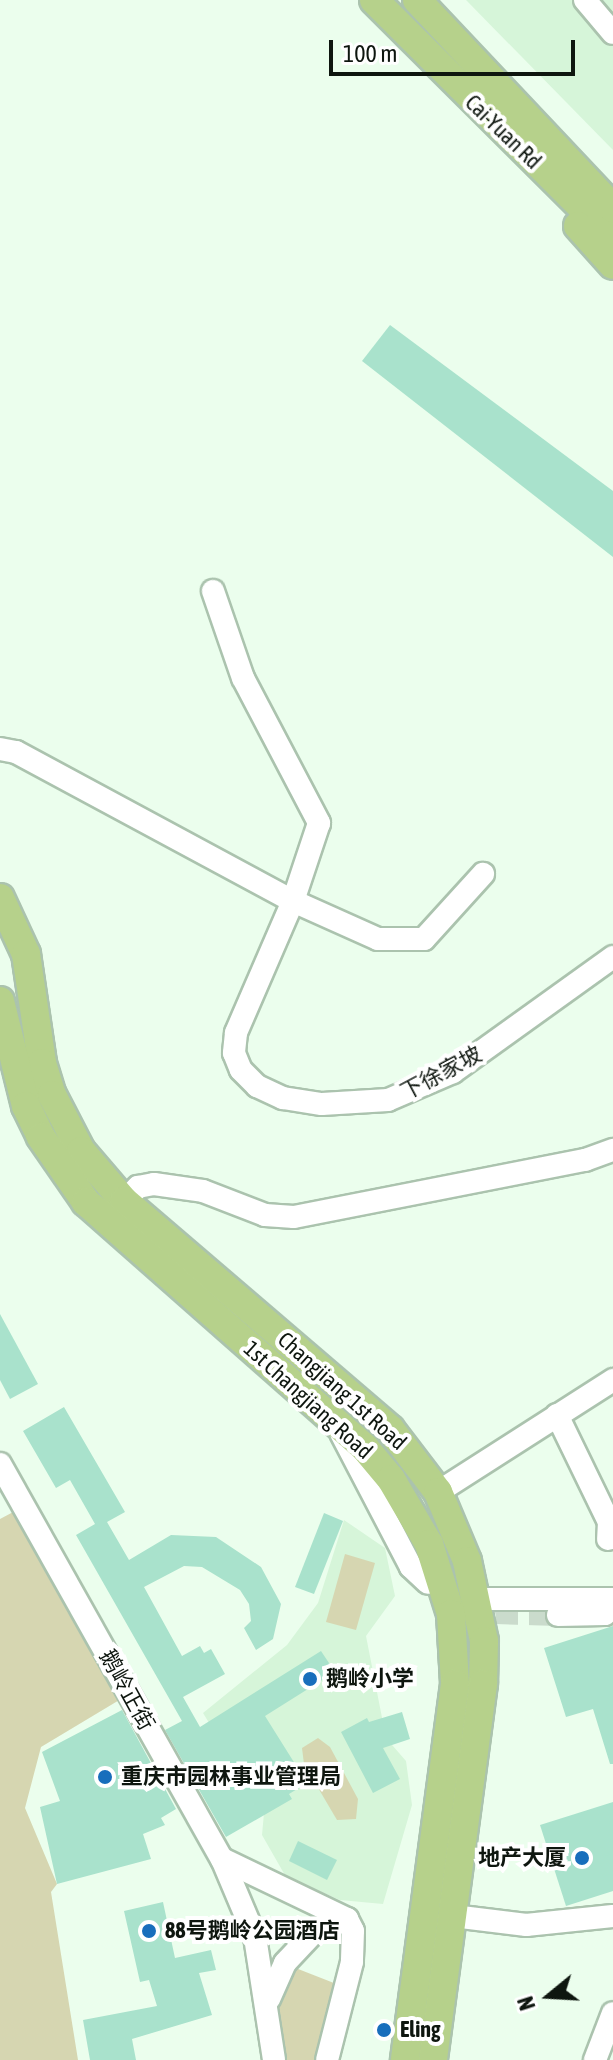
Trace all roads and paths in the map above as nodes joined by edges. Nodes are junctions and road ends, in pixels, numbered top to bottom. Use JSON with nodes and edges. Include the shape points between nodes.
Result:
{"nodes":[{"id":1,"x":374,"y":0,"type":"edge"},
{"id":2,"x":417,"y":0,"type":"edge"},
{"id":3,"x":585,"y":0,"type":"edge"},
{"id":4,"x":613,"y":33,"type":"edge"},
{"id":5,"x":499,"y":130,"type":"junction"},
{"id":6,"x":609,"y":224,"type":"edge"},
{"id":7,"x":613,"y":265,"type":"edge"},
{"id":8,"x":213,"y":591,"type":"dead end"},
{"id":9,"x":0,"y":749,"type":"edge"},
{"id":10,"x":483,"y":874,"type":"dead end"},
{"id":11,"x":0,"y":898,"type":"edge"},
{"id":12,"x":293,"y":901,"type":"junction"},
{"id":13,"x":613,"y":957,"type":"edge"},
{"id":14,"x":0,"y":1001,"type":"edge"},
{"id":15,"x":613,"y":1150,"type":"edge"},
{"id":16,"x":124,"y":1201,"type":"junction"},
{"id":17,"x":613,"y":1380,"type":"edge"},
{"id":18,"x":557,"y":1415,"type":"junction"},
{"id":19,"x":334,"y":1418,"type":"junction"},
{"id":20,"x":0,"y":1464,"type":"edge"},
{"id":21,"x":438,"y":1492,"type":"junction"},
{"id":22,"x":608,"y":1539,"type":"dead end"},
{"id":23,"x":428,"y":1583,"type":"dead end"},
{"id":24,"x":477,"y":1599,"type":"junction"},
{"id":25,"x":613,"y":1599,"type":"edge"},
{"id":26,"x":613,"y":1614,"type":"edge"},
{"id":27,"x":558,"y":1615,"type":"tunnel mouth"},
{"id":28,"x":222,"y":1859,"type":"junction"},
{"id":29,"x":453,"y":1916,"type":"junction"},
{"id":30,"x":613,"y":1916,"type":"edge"},
{"id":31,"x":347,"y":1919,"type":"junction"},
{"id":32,"x":269,"y":2001,"type":"junction"},
{"id":33,"x":613,"y":2013,"type":"edge"},
{"id":34,"x":274,"y":2060,"type":"edge"},
{"id":35,"x":327,"y":2060,"type":"edge"},
{"id":36,"x":405,"y":2060,"type":"edge"},
{"id":37,"x":433,"y":2060,"type":"edge"},
{"id":38,"x":595,"y":2060,"type":"edge"}],
"edges":[{"from":1,"to":5,"type":"main road","name":"Cai-Yuan Rd"},
{"from":2,"to":6,"type":"main road","name":"Cai-Yuan Rd"},
{"from":3,"to":4,"type":"street"},
{"from":5,"to":6,"type":"main road","name":"Cai-Yuan Rd"},
{"from":5,"to":7,"type":"main road"},
{"from":8,"to":12,"type":"street","via":[[243,678],[319,823]]},
{"from":9,"to":12,"type":"street","via":[[16,752]]},
{"from":10,"to":12,"type":"street","via":[[436,928],[411,943],[378,939]]},
{"from":11,"to":16,"type":"main road","name":"Changjiang 1st Road","via":[[26,954],[42,1063],[52,1095],[81,1151]]},
{"from":12,"to":13,"type":"street","name":"下徐家坡","via":[[236,1033],[234,1053],[257,1086],[283,1098],[353,1105],[419,1089],[484,1052]]},
{"from":14,"to":19,"type":"main road","name":"1st Changjiang Road","via":[[26,1106],[86,1202]]},
{"from":15,"to":16,"type":"street","via":[[585,1160],[294,1217],[265,1215],[203,1191],[154,1184],[138,1187]]},
{"from":16,"to":21,"type":"main road","name":"Changjiang 1st Road","via":[[390,1429]]},
{"from":17,"to":18,"type":"street"},
{"from":18,"to":21,"type":"street"},
{"from":18,"to":22,"type":"street","via":[[609,1522]]},
{"from":19,"to":23,"type":"street","via":[[411,1567]]},
{"from":19,"to":36,"type":"main road","name":"1st Changjiang Road","via":[[365,1448],[410,1507],[434,1556],[451,1614],[455,1684]]},
{"from":20,"to":28,"type":"street","name":"鹅岭正街"},
{"from":21,"to":24,"type":"main road","name":"Changjiang 1st Road"},
{"from":24,"to":25,"type":"street"},
{"from":24,"to":29,"type":"main road","name":"Changjiang 1st Road","via":[[483,1684]]},
{"from":26,"to":27,"type":"street"},
{"from":28,"to":31,"type":"street"},
{"from":28,"to":32,"type":"street","name":"鹅岭正街","via":[[255,1937]]},
{"from":29,"to":30,"type":"street","via":[[526,1925]]},
{"from":29,"to":37,"type":"main road","name":"Changjiang 1st Road"},
{"from":31,"to":32,"type":"street","via":[[318,1928],[285,1963]]},
{"from":31,"to":35,"type":"street","via":[[353,1931],[352,1962]]},
{"from":32,"to":34,"type":"street","name":"鹅岭正街"},
{"from":33,"to":38,"type":"street"}]}
